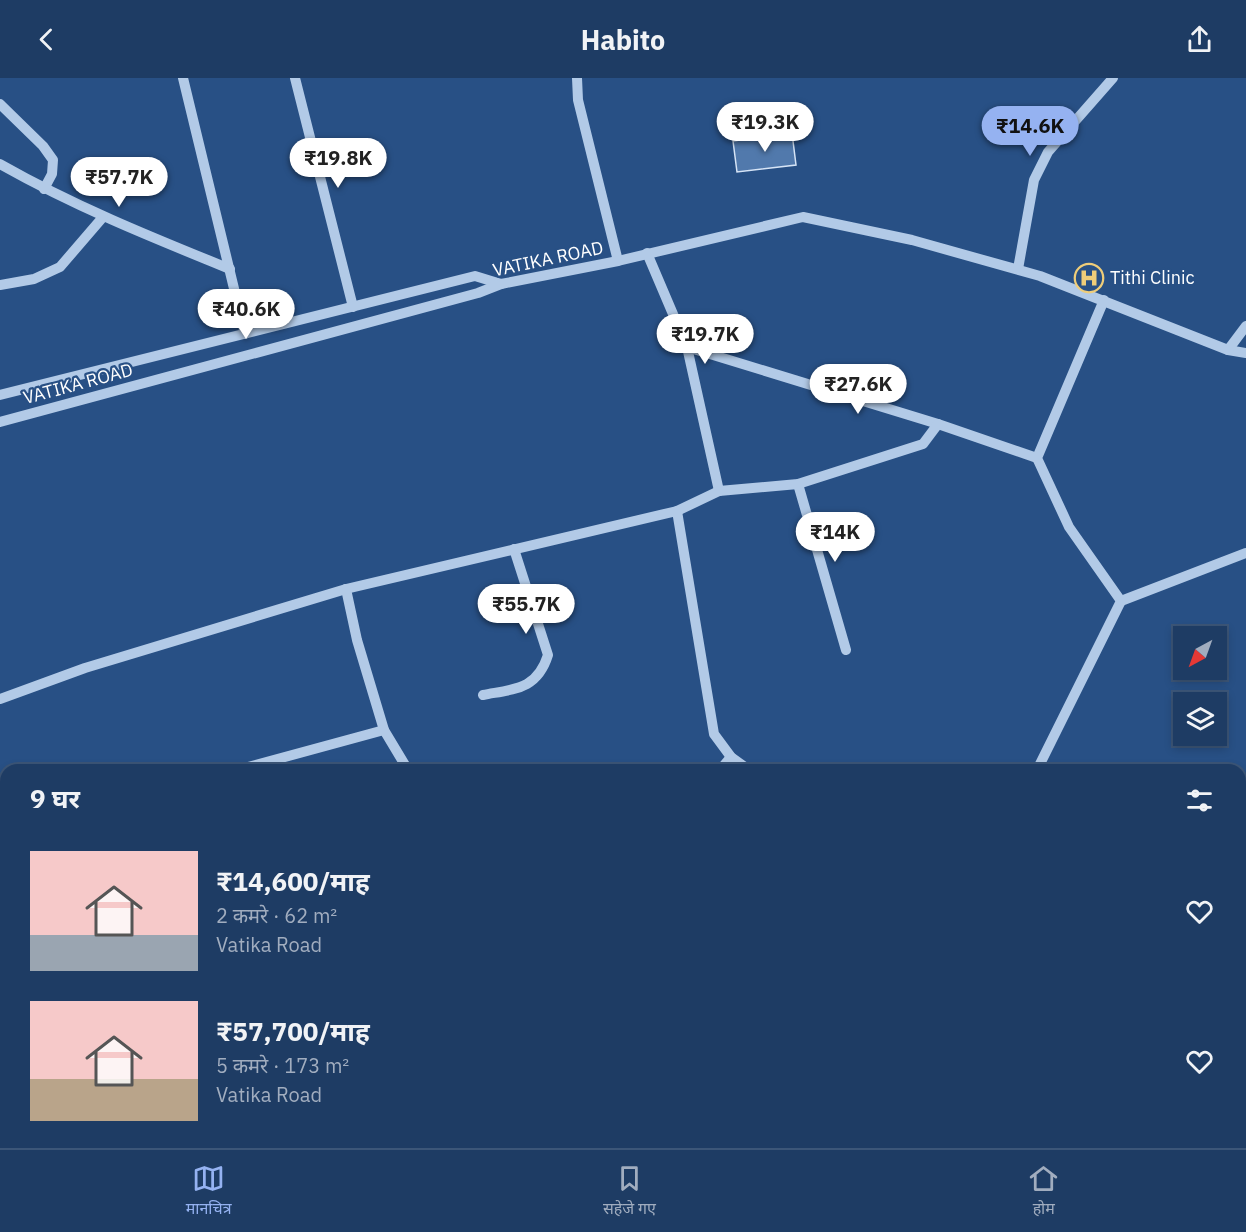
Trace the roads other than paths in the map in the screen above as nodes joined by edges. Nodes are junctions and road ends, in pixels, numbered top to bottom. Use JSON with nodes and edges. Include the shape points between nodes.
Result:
{"nodes":[{"id":1,"x":183,"y":78,"type":"edge"},
{"id":2,"x":295,"y":78,"type":"edge"},
{"id":3,"x":577,"y":78,"type":"edge"},
{"id":4,"x":1113,"y":78,"type":"edge"},
{"id":5,"x":0,"y":104,"type":"edge"},
{"id":6,"x":0,"y":164,"type":"edge"},
{"id":7,"x":44,"y":189,"type":"junction"},
{"id":8,"x":103,"y":217,"type":"junction"},
{"id":9,"x":647,"y":254,"type":"junction"},
{"id":10,"x":618,"y":261,"type":"junction"},
{"id":11,"x":230,"y":269,"type":"junction"},
{"id":12,"x":1018,"y":269,"type":"junction"},
{"id":13,"x":501,"y":284,"type":"junction"},
{"id":14,"x":0,"y":285,"type":"edge"},
{"id":15,"x":1104,"y":300,"type":"junction"},
{"id":16,"x":353,"y":307,"type":"junction"},
{"id":17,"x":1246,"y":326,"type":"edge"},
{"id":18,"x":245,"y":334,"type":"junction"},
{"id":19,"x":687,"y":347,"type":"junction"},
{"id":20,"x":1228,"y":350,"type":"junction"},
{"id":21,"x":1246,"y":353,"type":"edge"},
{"id":22,"x":0,"y":395,"type":"edge"},
{"id":23,"x":0,"y":422,"type":"edge"},
{"id":24,"x":938,"y":424,"type":"junction"},
{"id":25,"x":1037,"y":458,"type":"junction"},
{"id":26,"x":798,"y":484,"type":"junction"},
{"id":27,"x":718,"y":491,"type":"junction"},
{"id":28,"x":677,"y":511,"type":"junction"},
{"id":29,"x":514,"y":549,"type":"junction"},
{"id":30,"x":1246,"y":553,"type":"edge"},
{"id":31,"x":346,"y":589,"type":"junction"},
{"id":32,"x":1121,"y":601,"type":"junction"},
{"id":33,"x":846,"y":650,"type":"dead end"},
{"id":34,"x":483,"y":695,"type":"dead end"},
{"id":35,"x":0,"y":699,"type":"edge"},
{"id":36,"x":384,"y":730,"type":"junction"},
{"id":37,"x":730,"y":757,"type":"junction"},
{"id":38,"x":259,"y":764,"type":"edge"},
{"id":39,"x":404,"y":764,"type":"edge"},
{"id":40,"x":725,"y":764,"type":"edge"},
{"id":41,"x":740,"y":764,"type":"edge"},
{"id":42,"x":1040,"y":764,"type":"edge"}],
"edges":[{"from":1,"to":11,"type":"street"},
{"from":2,"to":16,"type":"street"},
{"from":3,"to":10,"type":"street","via":[[578,100]]},
{"from":4,"to":12,"type":"street","via":[[1048,152],[1034,180]]},
{"from":5,"to":7,"type":"street","via":[[53,160],[52,174]]},
{"from":6,"to":7,"type":"street"},
{"from":7,"to":8,"type":"street"},
{"from":8,"to":11,"type":"street"},
{"from":8,"to":14,"type":"street","via":[[60,267],[34,279]]},
{"from":9,"to":10,"type":"street","name":"VATIKA ROAD"},
{"from":9,"to":12,"type":"street","name":"VATIKA ROAD","via":[[803,217],[912,240]]},
{"from":9,"to":19,"type":"street"},
{"from":10,"to":13,"type":"street","name":"VATIKA ROAD"},
{"from":11,"to":18,"type":"street"},
{"from":12,"to":15,"type":"street","name":"VATIKA ROAD"},
{"from":13,"to":16,"type":"street","via":[[475,276]]},
{"from":13,"to":23,"type":"street","name":"VATIKA ROAD"},
{"from":15,"to":20,"type":"street","name":"VATIKA ROAD"},
{"from":15,"to":25,"type":"street"},
{"from":16,"to":18,"type":"street"},
{"from":17,"to":20,"type":"street"},
{"from":18,"to":22,"type":"street"},
{"from":19,"to":24,"type":"street"},
{"from":19,"to":27,"type":"street"},
{"from":20,"to":21,"type":"street","name":"VATIKA ROAD"},
{"from":24,"to":25,"type":"street"},
{"from":24,"to":26,"type":"street","via":[[922,444]]},
{"from":25,"to":32,"type":"street","via":[[1069,527]]},
{"from":26,"to":27,"type":"street"},
{"from":26,"to":33,"type":"street"},
{"from":27,"to":28,"type":"street"},
{"from":28,"to":29,"type":"street"},
{"from":28,"to":37,"type":"street","via":[[714,734]]},
{"from":29,"to":31,"type":"street"},
{"from":29,"to":34,"type":"street","via":[[548,655],[529,686]]},
{"from":30,"to":32,"type":"street"},
{"from":31,"to":35,"type":"street","via":[[85,668]]},
{"from":31,"to":36,"type":"street"},
{"from":32,"to":42,"type":"street"},
{"from":36,"to":38,"type":"street"},
{"from":36,"to":39,"type":"street"},
{"from":37,"to":40,"type":"street"},
{"from":37,"to":41,"type":"street"}]}
